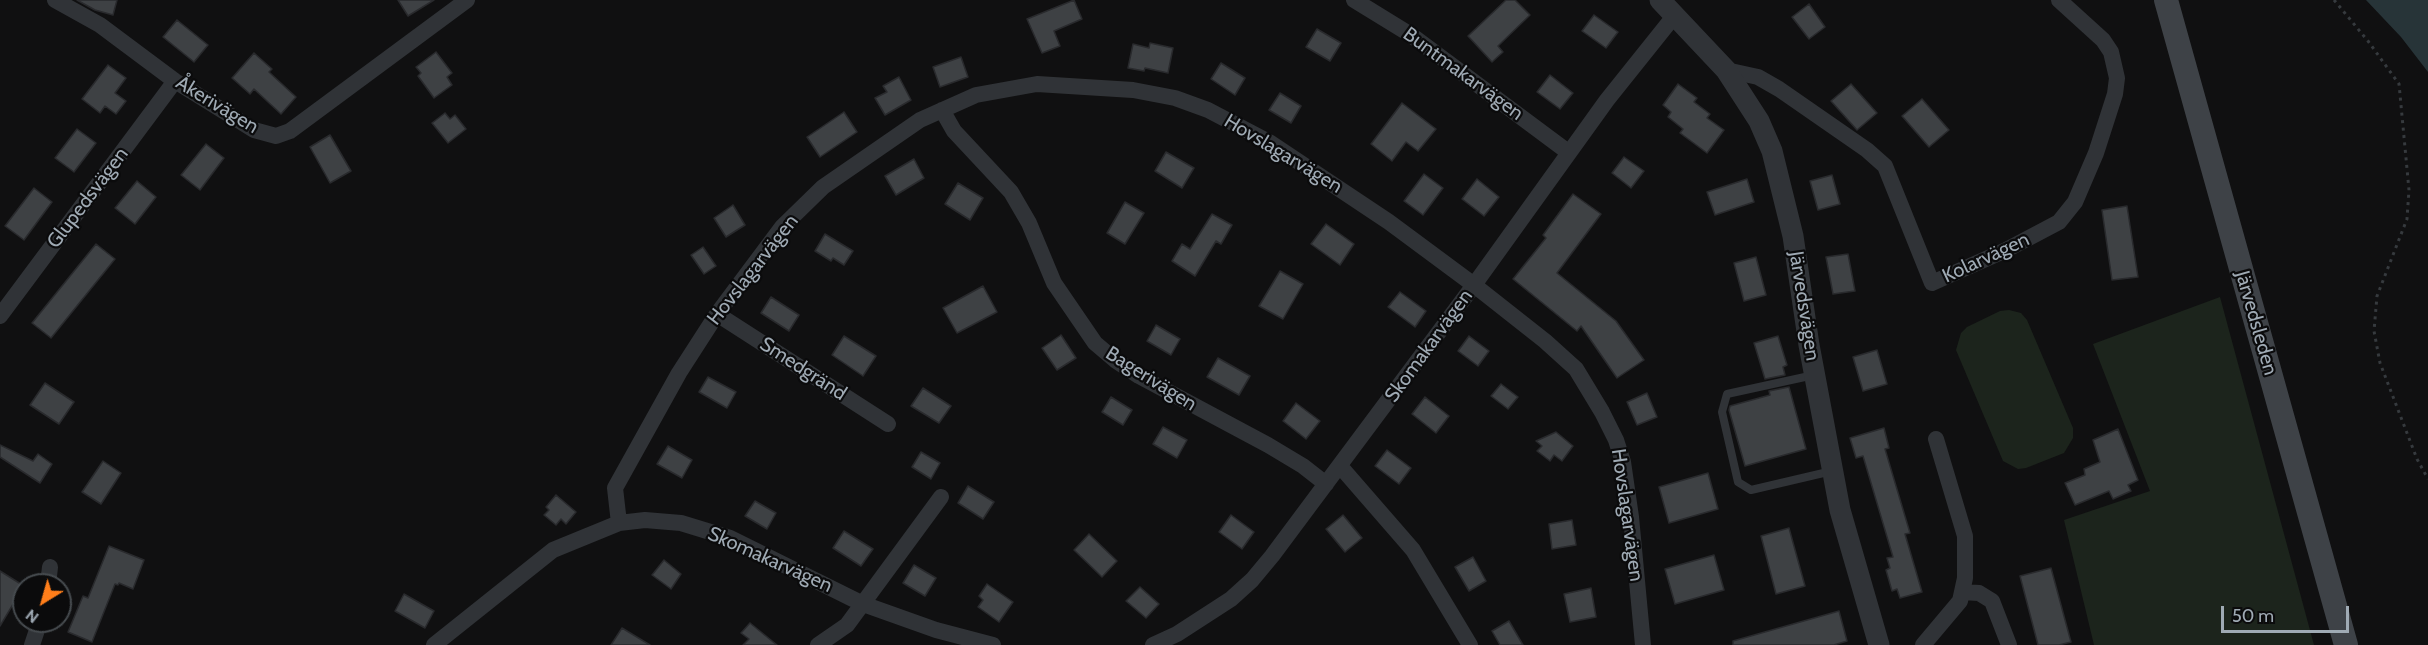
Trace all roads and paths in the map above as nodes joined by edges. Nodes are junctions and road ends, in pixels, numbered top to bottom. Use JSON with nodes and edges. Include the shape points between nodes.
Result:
{"nodes":[{"id":1,"x":55,"y":0,"type":"edge"},
{"id":2,"x":466,"y":0,"type":"edge"},
{"id":3,"x":1354,"y":0,"type":"edge"},
{"id":4,"x":2059,"y":0,"type":"edge"},
{"id":5,"x":2166,"y":0,"type":"edge"},
{"id":6,"x":2334,"y":0,"type":"edge"},
{"id":7,"x":1668,"y":8,"type":"edge"},
{"id":8,"x":1726,"y":70,"type":"junction"},
{"id":9,"x":176,"y":81,"type":"junction"},
{"id":10,"x":942,"y":110,"type":"junction"},
{"id":11,"x":1568,"y":152,"type":"junction"},
{"id":12,"x":1474,"y":285,"type":"junction"},
{"id":13,"x":717,"y":314,"type":"junction"},
{"id":14,"x":0,"y":315,"type":"edge"},
{"id":15,"x":1814,"y":375,"type":"junction"},
{"id":16,"x":888,"y":424,"type":"dead end"},
{"id":17,"x":1936,"y":439,"type":"dead end"},
{"id":18,"x":1341,"y":466,"type":"junction"},
{"id":19,"x":1832,"y":470,"type":"junction"},
{"id":20,"x":2428,"y":479,"type":"edge"},
{"id":21,"x":1326,"y":484,"type":"junction"},
{"id":22,"x":941,"y":497,"type":"dead end"},
{"id":23,"x":619,"y":523,"type":"junction"},
{"id":24,"x":50,"y":567,"type":"dead end"},
{"id":25,"x":49,"y":573,"type":"edge"},
{"id":26,"x":1963,"y":592,"type":"junction"},
{"id":27,"x":863,"y":604,"type":"junction"},
{"id":28,"x":434,"y":645,"type":"edge"},
{"id":29,"x":818,"y":645,"type":"edge"},
{"id":30,"x":993,"y":645,"type":"edge"},
{"id":31,"x":1153,"y":645,"type":"edge"},
{"id":32,"x":1470,"y":645,"type":"edge"},
{"id":33,"x":1643,"y":645,"type":"edge"},
{"id":34,"x":1879,"y":645,"type":"edge"},
{"id":35,"x":1923,"y":645,"type":"edge"},
{"id":36,"x":2009,"y":645,"type":"edge"},
{"id":37,"x":2346,"y":645,"type":"edge"}],
"edges":[{"from":1,"to":9,"type":"street","name":"Åkerivägen","via":[[100,25]]},
{"from":2,"to":9,"type":"street","name":"Åkerivägen","via":[[290,131],[276,136],[254,130]]},
{"from":3,"to":11,"type":"street","name":"Buntmakarvägen","via":[[1411,35]]},
{"from":4,"to":8,"type":"street","name":"Kolarvägen","via":[[2103,39],[2111,52],[2117,78],[2096,153],[2075,202],[2059,222],[1932,283],[1885,166],[1779,89],[1758,77]]},
{"from":5,"to":37,"type":"main road","name":"Järvedsleden"},
{"from":6,"to":20,"type":"path","via":[[2399,84],[2409,190],[2407,219],[2377,296],[2374,331],[2380,363]]},
{"from":7,"to":8,"type":"street","name":"Järvedsvägen"},
{"from":7,"to":11,"type":"street","name":"Skomakarvägen"},
{"from":8,"to":15,"type":"street","name":"Järvedsvägen","via":[[1759,121],[1775,161],[1793,236]]},
{"from":9,"to":14,"type":"street","name":"Glupedsvägen"},
{"from":10,"to":12,"type":"street","name":"Hovslagarvägen","via":[[976,95],[1037,84],[1133,90],[1175,98],[1269,141]]},
{"from":10,"to":13,"type":"street","name":"Hovslagarvägen","via":[[888,140],[823,187],[782,227]]},
{"from":10,"to":21,"type":"street","name":"Bagerivägen","via":[[954,131],[1011,192],[1029,223],[1053,283],[1095,343],[1133,372],[1268,445]]},
{"from":11,"to":12,"type":"street","name":"Skomakarvägen"},
{"from":12,"to":18,"type":"street","name":"Skomakarvägen"},
{"from":12,"to":33,"type":"street","name":"Hovslagarvägen","via":[[1576,369],[1616,440],[1631,517]]},
{"from":13,"to":16,"type":"street","name":"Smedgränd"},
{"from":13,"to":23,"type":"street","name":"Hovslagarvägen","via":[[615,488]]},
{"from":15,"to":19,"type":"street","name":"Järvedsvägen"},
{"from":15,"to":19,"type":"lane","via":[[1727,394],[1722,412],[1738,482],[1752,490]]},
{"from":17,"to":26,"type":"street","via":[[1965,536]]},
{"from":18,"to":21,"type":"street","name":"Skomakarvägen"},
{"from":18,"to":32,"type":"street","via":[[1413,550]]},
{"from":19,"to":34,"type":"street","name":"Järvedsvägen"},
{"from":21,"to":31,"type":"street","name":"Skomakarvägen","via":[[1252,580],[1177,634]]},
{"from":22,"to":27,"type":"street"},
{"from":23,"to":27,"type":"street","name":"Skomakarvägen","via":[[681,523],[730,538]]},
{"from":23,"to":28,"type":"street","name":"Skomakarvägen","via":[[553,550]]},
{"from":24,"to":25,"type":"street"},
{"from":26,"to":35,"type":"street","via":[[1950,616]]},
{"from":26,"to":36,"type":"street","via":[[1979,593],[1992,601]]},
{"from":27,"to":29,"type":"street","via":[[847,625]]},
{"from":27,"to":30,"type":"street","name":"Skomakarvägen"}]}
